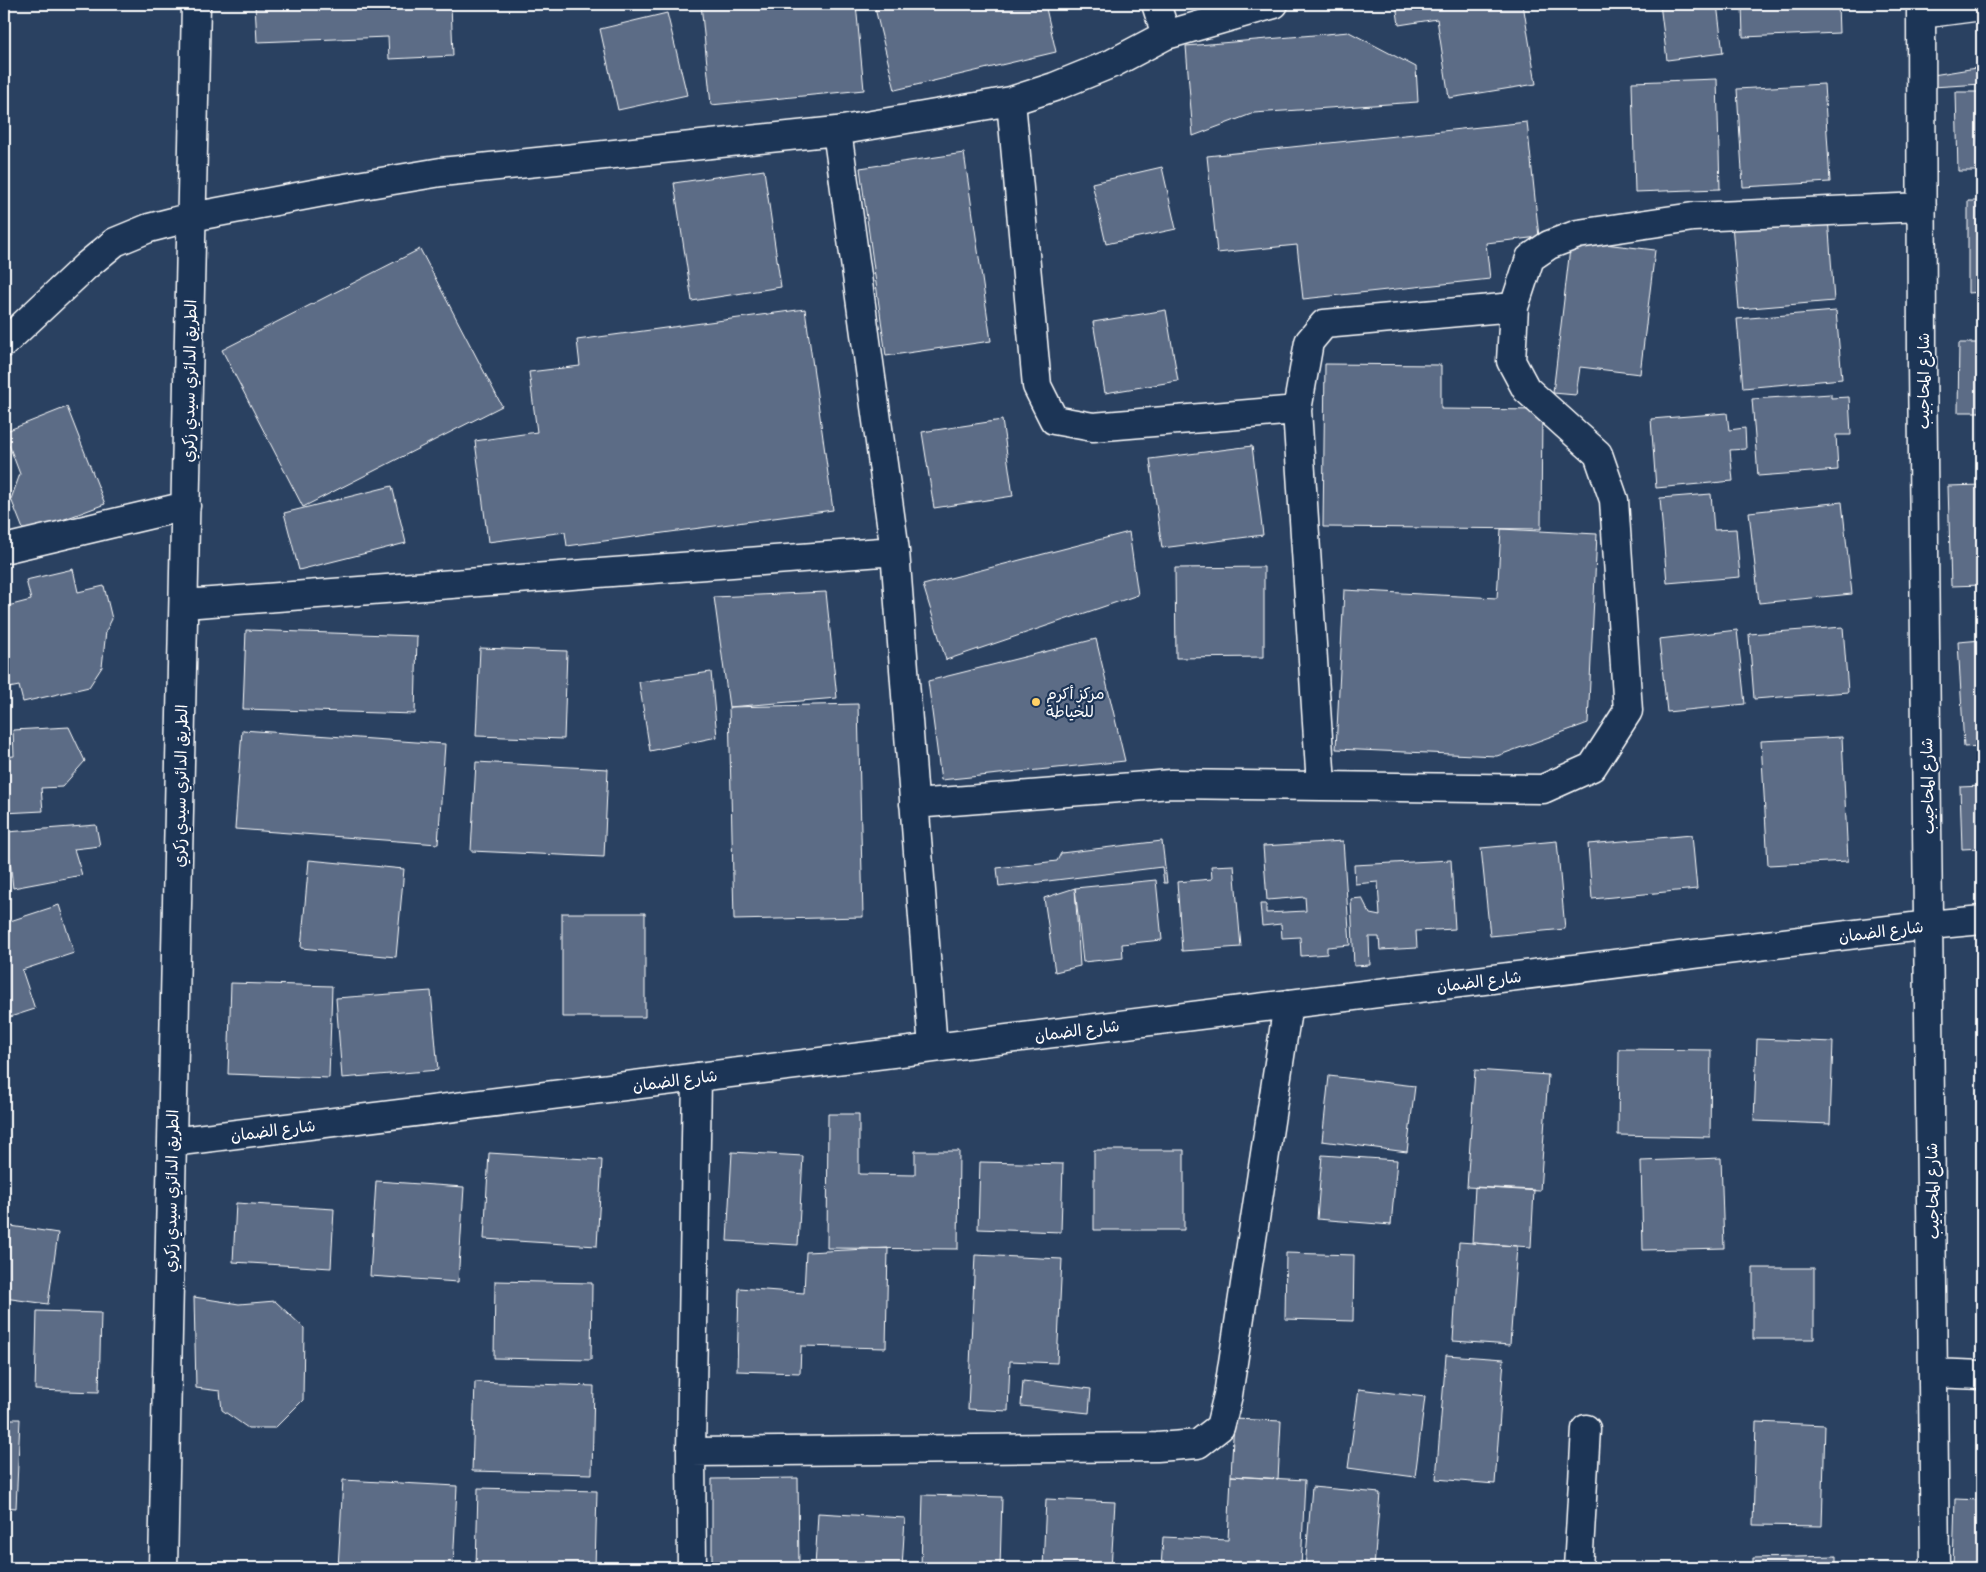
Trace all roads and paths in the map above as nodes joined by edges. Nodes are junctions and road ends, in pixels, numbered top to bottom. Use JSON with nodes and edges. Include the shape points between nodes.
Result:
{"nodes":[{"id":1,"x":196,"y":4,"type":"edge"},
{"id":2,"x":1156,"y":4,"type":"edge"},
{"id":3,"x":1274,"y":4,"type":"edge"},
{"id":4,"x":1982,"y":6,"type":"edge"},
{"id":5,"x":1921,"y":9,"type":"edge"},
{"id":6,"x":1166,"y":35,"type":"junction"},
{"id":7,"x":1011,"y":101,"type":"junction"},
{"id":8,"x":837,"y":130,"type":"junction"},
{"id":9,"x":1922,"y":207,"type":"junction"},
{"id":10,"x":192,"y":217,"type":"junction"},
{"id":11,"x":1514,"y":308,"type":"junction"},
{"id":12,"x":4,"y":343,"type":"edge"},
{"id":13,"x":1297,"y":410,"type":"junction"},
{"id":14,"x":186,"y":506,"type":"junction"},
{"id":15,"x":4,"y":549,"type":"edge"},
{"id":16,"x":895,"y":551,"type":"junction"},
{"id":17,"x":184,"y":604,"type":"junction"},
{"id":18,"x":1322,"y":785,"type":"junction"},
{"id":19,"x":914,"y":804,"type":"junction"},
{"id":20,"x":1982,"y":920,"type":"edge"},
{"id":21,"x":1929,"y":924,"type":"junction"},
{"id":22,"x":1288,"y":1004,"type":"junction"},
{"id":23,"x":933,"y":1048,"type":"junction"},
{"id":24,"x":697,"y":1077,"type":"junction"},
{"id":25,"x":172,"y":1142,"type":"junction"},
{"id":26,"x":1933,"y":1373,"type":"junction"},
{"id":27,"x":1982,"y":1375,"type":"edge"},
{"id":28,"x":1586,"y":1429,"type":"dead end"},
{"id":29,"x":692,"y":1452,"type":"junction"},
{"id":30,"x":163,"y":1568,"type":"edge"},
{"id":31,"x":692,"y":1568,"type":"edge"},
{"id":32,"x":1578,"y":1568,"type":"edge"},
{"id":33,"x":1935,"y":1568,"type":"edge"}],
"edges":[{"from":1,"to":10,"type":"street","name":"الطريق الدائري سيدي زكري"},
{"from":2,"to":6,"type":"street"},
{"from":3,"to":6,"type":"street"},
{"from":4,"to":5,"type":"street"},
{"from":5,"to":9,"type":"street","name":"شارع المحاجيب"},
{"from":6,"to":7,"type":"street","via":[[1113,63]]},
{"from":7,"to":8,"type":"street"},
{"from":7,"to":13,"type":"street","via":[[1037,386],[1054,420],[1093,427]]},
{"from":8,"to":10,"type":"street","via":[[441,172]]},
{"from":8,"to":16,"type":"street"},
{"from":9,"to":11,"type":"street","via":[[1693,217],[1578,234],[1549,245],[1530,258]]},
{"from":9,"to":21,"type":"street","name":"شارع المحاجيب"},
{"from":10,"to":12,"type":"street","via":[[149,228],[115,242]]},
{"from":10,"to":14,"type":"street","name":"الطريق الدائري سيدي زكري"},
{"from":11,"to":13,"type":"street","via":[[1324,324],[1309,342]]},
{"from":11,"to":18,"type":"street","via":[[1511,361],[1526,390],[1598,454],[1614,500],[1628,712],[1592,766],[1543,789]]},
{"from":13,"to":18,"type":"street"},
{"from":14,"to":15,"type":"street"},
{"from":14,"to":17,"type":"street","name":"الطريق الدائري سيدي زكري"},
{"from":16,"to":17,"type":"street"},
{"from":16,"to":19,"type":"street"},
{"from":17,"to":25,"type":"street","name":"الطريق الدائري سيدي زكري"},
{"from":18,"to":19,"type":"street","via":[[1171,784]]},
{"from":19,"to":23,"type":"street"},
{"from":20,"to":21,"type":"street","name":"شارع الضمان"},
{"from":21,"to":22,"type":"street","name":"شارع الضمان"},
{"from":21,"to":26,"type":"street","name":"شارع المحاجيب"},
{"from":22,"to":23,"type":"street","name":"شارع الضمان"},
{"from":22,"to":29,"type":"street","via":[[1228,1395],[1220,1427],[1198,1444]]},
{"from":23,"to":24,"type":"street","name":"شارع الضمان"},
{"from":24,"to":25,"type":"street","name":"شارع الضمان"},
{"from":24,"to":29,"type":"street"},
{"from":25,"to":30,"type":"street","name":"الطريق الدائري سيدي زكري"},
{"from":26,"to":27,"type":"street"},
{"from":26,"to":33,"type":"street","name":"شارع المحاجيب"},
{"from":28,"to":32,"type":"street"},
{"from":29,"to":31,"type":"street"}]}
